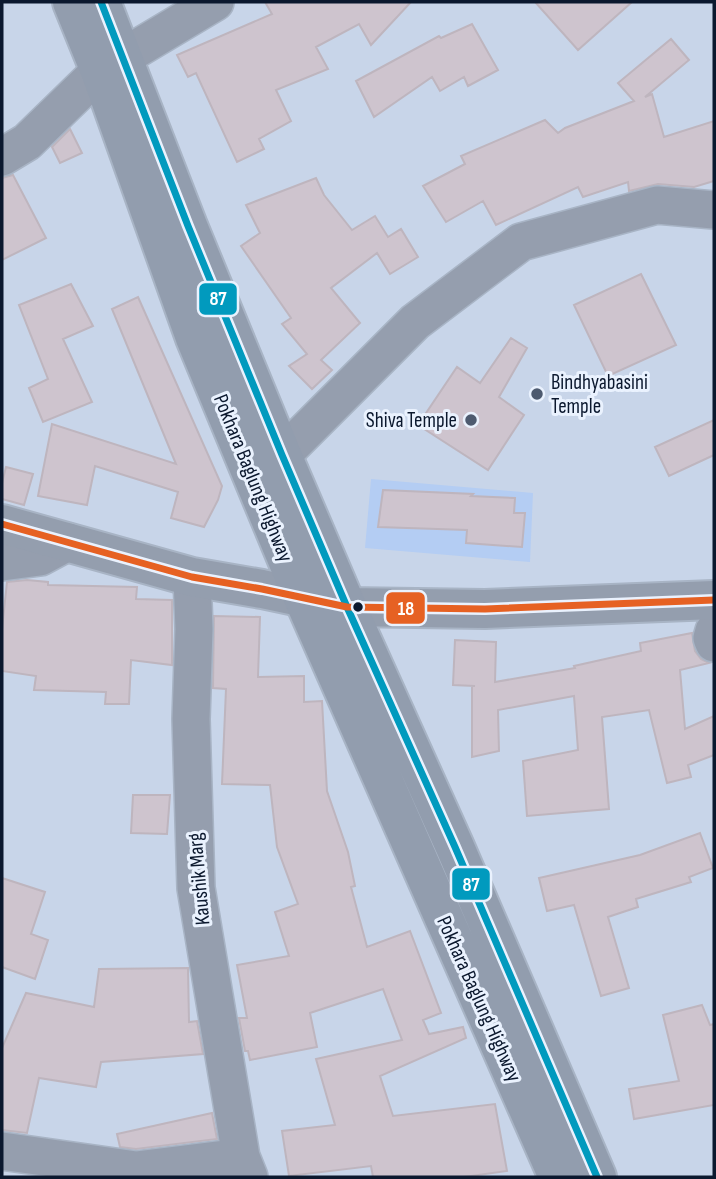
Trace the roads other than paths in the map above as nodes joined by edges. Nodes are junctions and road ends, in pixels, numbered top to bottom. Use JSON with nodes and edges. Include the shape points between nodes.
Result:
{"nodes":[{"id":1,"x":72,"y":2,"type":"edge"},
{"id":2,"x":102,"y":2,"type":"edge"},
{"id":3,"x":215,"y":2,"type":"edge"},
{"id":4,"x":112,"y":64,"type":"junction"},
{"id":5,"x":2,"y":157,"type":"edge"},
{"id":6,"x":714,"y":210,"type":"edge"},
{"id":7,"x":282,"y":454,"type":"junction"},
{"id":8,"x":2,"y":524,"type":"edge"},
{"id":9,"x":68,"y":542,"type":"junction"},
{"id":10,"x":2,"y":562,"type":"edge"},
{"id":11,"x":192,"y":576,"type":"junction"},
{"id":12,"x":303,"y":598,"type":"junction"},
{"id":13,"x":714,"y":600,"type":"edge"},
{"id":14,"x":347,"y":607,"type":"junction"},
{"id":15,"x":714,"y":631,"type":"edge"},
{"id":16,"x":714,"y":643,"type":"edge"},
{"id":17,"x":2,"y":1151,"type":"edge"},
{"id":18,"x":245,"y":1167,"type":"edge"},
{"id":19,"x":558,"y":1177,"type":"edge"},
{"id":20,"x":597,"y":1177,"type":"edge"}],
"edges":[{"from":1,"to":4,"type":"highway","name":"Pokhara Baglung Highway"},
{"from":2,"to":4,"type":"highway","name":"Pokhara Baglung Highway"},
{"from":3,"to":4,"type":"street"},
{"from":4,"to":5,"type":"street","via":[[27,142]]},
{"from":4,"to":7,"type":"highway","name":"Pokhara Baglung Highway","via":[[188,226]]},
{"from":4,"to":12,"type":"highway","name":"Pokhara Baglung Highway","via":[[195,338]]},
{"from":6,"to":7,"type":"street","via":[[657,205],[521,242],[415,323]]},
{"from":7,"to":14,"type":"highway","name":"Pokhara Baglung Highway"},
{"from":8,"to":9,"type":"street"},
{"from":9,"to":10,"type":"street","via":[[40,557]]},
{"from":9,"to":11,"type":"street"},
{"from":11,"to":12,"type":"street"},
{"from":11,"to":18,"type":"street","name":"Kaushik Marg","via":[[196,888]]},
{"from":12,"to":14,"type":"street"},
{"from":12,"to":19,"type":"highway","name":"Pokhara Baglung Highway"},
{"from":13,"to":14,"type":"street","via":[[485,609]]},
{"from":14,"to":20,"type":"highway","name":"Pokhara Baglung Highway"},
{"from":15,"to":16,"type":"street"},
{"from":17,"to":18,"type":"street","via":[[136,1170]]}]}
